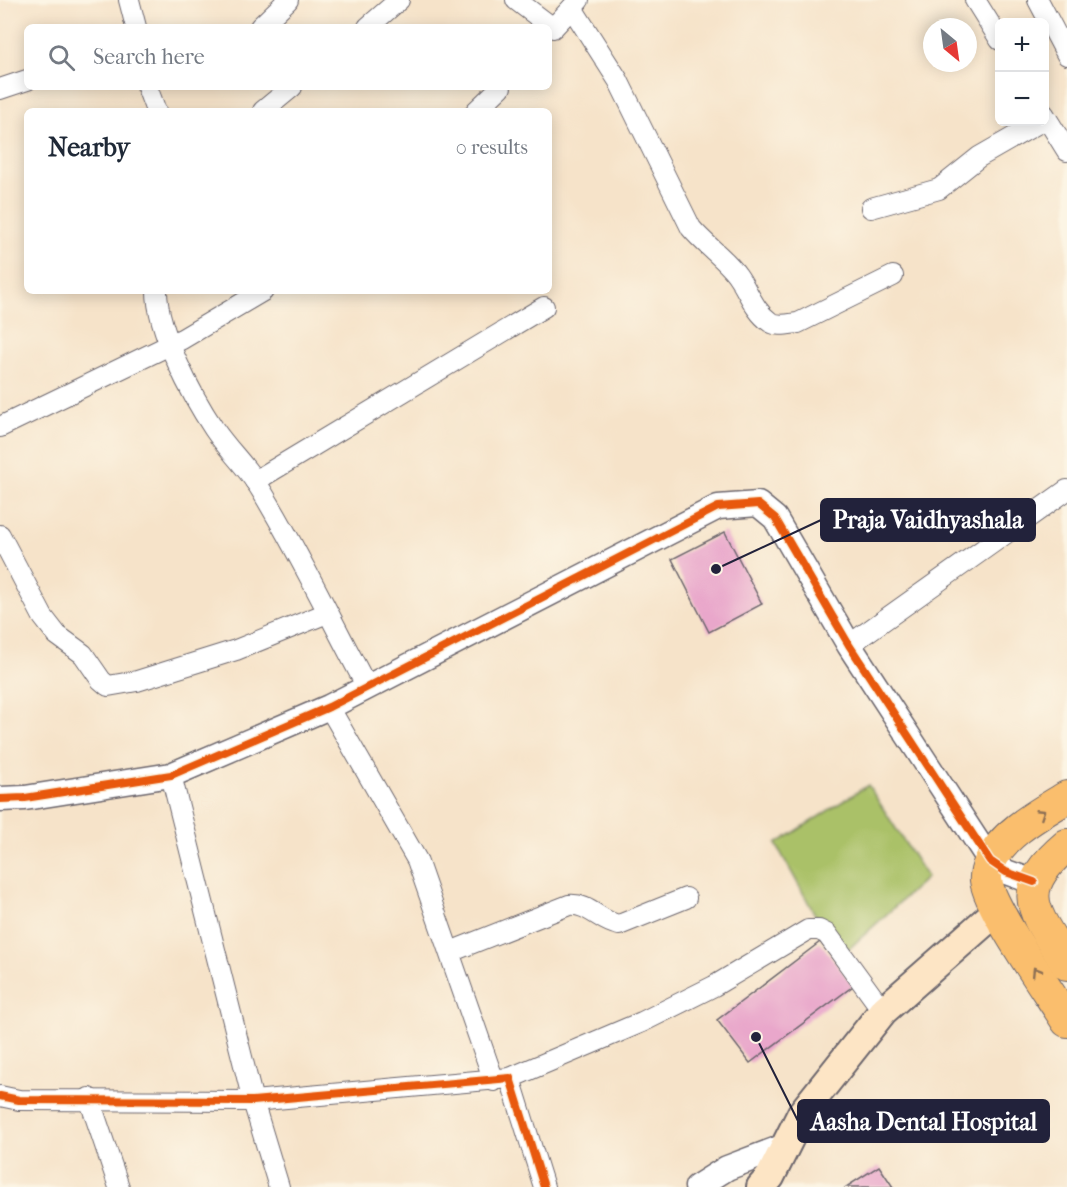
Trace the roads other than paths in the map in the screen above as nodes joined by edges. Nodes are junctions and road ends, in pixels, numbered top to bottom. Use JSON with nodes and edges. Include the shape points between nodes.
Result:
{"nodes":[{"id":1,"x":129,"y":0,"type":"edge"},
{"id":2,"x":288,"y":0,"type":"edge"},
{"id":3,"x":399,"y":0,"type":"edge"},
{"id":4,"x":516,"y":0,"type":"edge"},
{"id":5,"x":975,"y":0,"type":"edge"},
{"id":6,"x":1038,"y":0,"type":"edge"},
{"id":7,"x":576,"y":4,"type":"edge"},
{"id":8,"x":135,"y":24,"type":"edge"},
{"id":9,"x":263,"y":24,"type":"edge"},
{"id":10,"x":371,"y":24,"type":"edge"},
{"id":11,"x":543,"y":24,"type":"edge"},
{"id":12,"x":552,"y":30,"type":"edge"},
{"id":13,"x":995,"y":32,"type":"edge"},
{"id":14,"x":1067,"y":55,"type":"edge"},
{"id":15,"x":24,"y":81,"type":"edge"},
{"id":16,"x":0,"y":89,"type":"edge"},
{"id":17,"x":148,"y":90,"type":"edge"},
{"id":18,"x":288,"y":90,"type":"edge"},
{"id":19,"x":498,"y":90,"type":"edge"},
{"id":20,"x":155,"y":108,"type":"edge"},
{"id":21,"x":267,"y":108,"type":"edge"},
{"id":22,"x":479,"y":108,"type":"edge"},
{"id":23,"x":1049,"y":125,"type":"edge"},
{"id":24,"x":1031,"y":126,"type":"edge"},
{"id":25,"x":1067,"y":151,"type":"edge"},
{"id":26,"x":870,"y":208,"type":"dead end"},
{"id":27,"x":893,"y":276,"type":"dead end"},
{"id":28,"x":157,"y":294,"type":"edge"},
{"id":29,"x":258,"y":294,"type":"edge"},
{"id":30,"x":544,"y":307,"type":"dead end"},
{"id":31,"x":170,"y":345,"type":"junction"},
{"id":32,"x":0,"y":427,"type":"edge"},
{"id":33,"x":255,"y":481,"type":"junction"},
{"id":34,"x":1067,"y":490,"type":"edge"},
{"id":35,"x":0,"y":535,"type":"edge"},
{"id":36,"x":327,"y":613,"type":"junction"},
{"id":37,"x":849,"y":645,"type":"junction"},
{"id":38,"x":367,"y":687,"type":"junction"},
{"id":39,"x":329,"y":707,"type":"junction"},
{"id":40,"x":171,"y":775,"type":"junction"},
{"id":41,"x":1067,"y":797,"type":"edge"},
{"id":42,"x":0,"y":799,"type":"edge"},
{"id":43,"x":1067,"y":845,"type":"edge"},
{"id":44,"x":990,"y":861,"type":"junction"},
{"id":45,"x":1033,"y":892,"type":"junction"},
{"id":46,"x":686,"y":898,"type":"dead end"},
{"id":47,"x":998,"y":910,"type":"junction"},
{"id":48,"x":450,"y":952,"type":"junction"},
{"id":49,"x":1067,"y":964,"type":"edge"},
{"id":50,"x":883,"y":1011,"type":"junction"},
{"id":51,"x":1067,"y":1021,"type":"edge"},
{"id":52,"x":502,"y":1079,"type":"junction"},
{"id":53,"x":0,"y":1096,"type":"edge"},
{"id":54,"x":89,"y":1098,"type":"junction"},
{"id":55,"x":253,"y":1101,"type":"junction"},
{"id":56,"x":785,"y":1146,"type":"junction"},
{"id":57,"x":767,"y":1184,"type":"edge"},
{"id":58,"x":119,"y":1187,"type":"edge"},
{"id":59,"x":279,"y":1187,"type":"edge"},
{"id":60,"x":544,"y":1187,"type":"edge"},
{"id":61,"x":697,"y":1187,"type":"edge"}],
"edges":[{"from":1,"to":8,"type":"street"},
{"from":2,"to":9,"type":"street"},
{"from":3,"to":10,"type":"street"},
{"from":4,"to":11,"type":"street"},
{"from":5,"to":13,"type":"street"},
{"from":6,"to":14,"type":"street"},
{"from":7,"to":12,"type":"street"},
{"from":7,"to":27,"type":"street","via":[[691,228],[736,273],[759,312],[771,323],[798,323]]},
{"from":15,"to":16,"type":"street"},
{"from":17,"to":20,"type":"street"},
{"from":18,"to":21,"type":"street"},
{"from":19,"to":22,"type":"street"},
{"from":23,"to":25,"type":"street"},
{"from":24,"to":26,"type":"street","via":[[979,157],[939,189]]},
{"from":28,"to":31,"type":"street"},
{"from":29,"to":31,"type":"street"},
{"from":30,"to":33,"type":"street"},
{"from":31,"to":32,"type":"street"},
{"from":31,"to":33,"type":"street","via":[[214,430]]},
{"from":33,"to":36,"type":"street"},
{"from":34,"to":37,"type":"street"},
{"from":35,"to":36,"type":"street","via":[[43,617],[57,635],[83,654],[108,686],[137,681],[236,650]]},
{"from":36,"to":38,"type":"street"},
{"from":37,"to":38,"type":"street","via":[[775,518],[758,504],[718,507]]},
{"from":37,"to":44,"type":"street"},
{"from":38,"to":39,"type":"street"},
{"from":39,"to":40,"type":"street"},
{"from":39,"to":48,"type":"street","via":[[417,860]]},
{"from":40,"to":42,"type":"street"},
{"from":40,"to":55,"type":"street"},
{"from":44,"to":41,"type":"main road","one_way":true,"via":[[1017,831]]},
{"from":43,"to":45,"type":"main road","via":[[1047,861]]},
{"from":44,"to":45,"type":"street"},
{"from":44,"to":47,"type":"main road","via":[[985,879]]},
{"from":45,"to":47,"type":"street"},
{"from":45,"to":49,"type":"main road"},
{"from":46,"to":48,"type":"street","via":[[619,925],[578,904],[569,905]]},
{"from":47,"to":50,"type":"main road"},
{"from":51,"to":47,"type":"main road","one_way":true},
{"from":48,"to":52,"type":"street"},
{"from":50,"to":52,"type":"street","via":[[827,934],[808,930],[714,986],[635,1026]]},
{"from":50,"to":56,"type":"main road","via":[[802,1113]]},
{"from":52,"to":55,"type":"street"},
{"from":52,"to":60,"type":"street"},
{"from":53,"to":54,"type":"street","via":[[19,1100]]},
{"from":54,"to":55,"type":"street"},
{"from":54,"to":58,"type":"street"},
{"from":55,"to":59,"type":"street"},
{"from":56,"to":57,"type":"main road"},
{"from":56,"to":61,"type":"street","via":[[727,1168]]}]}
